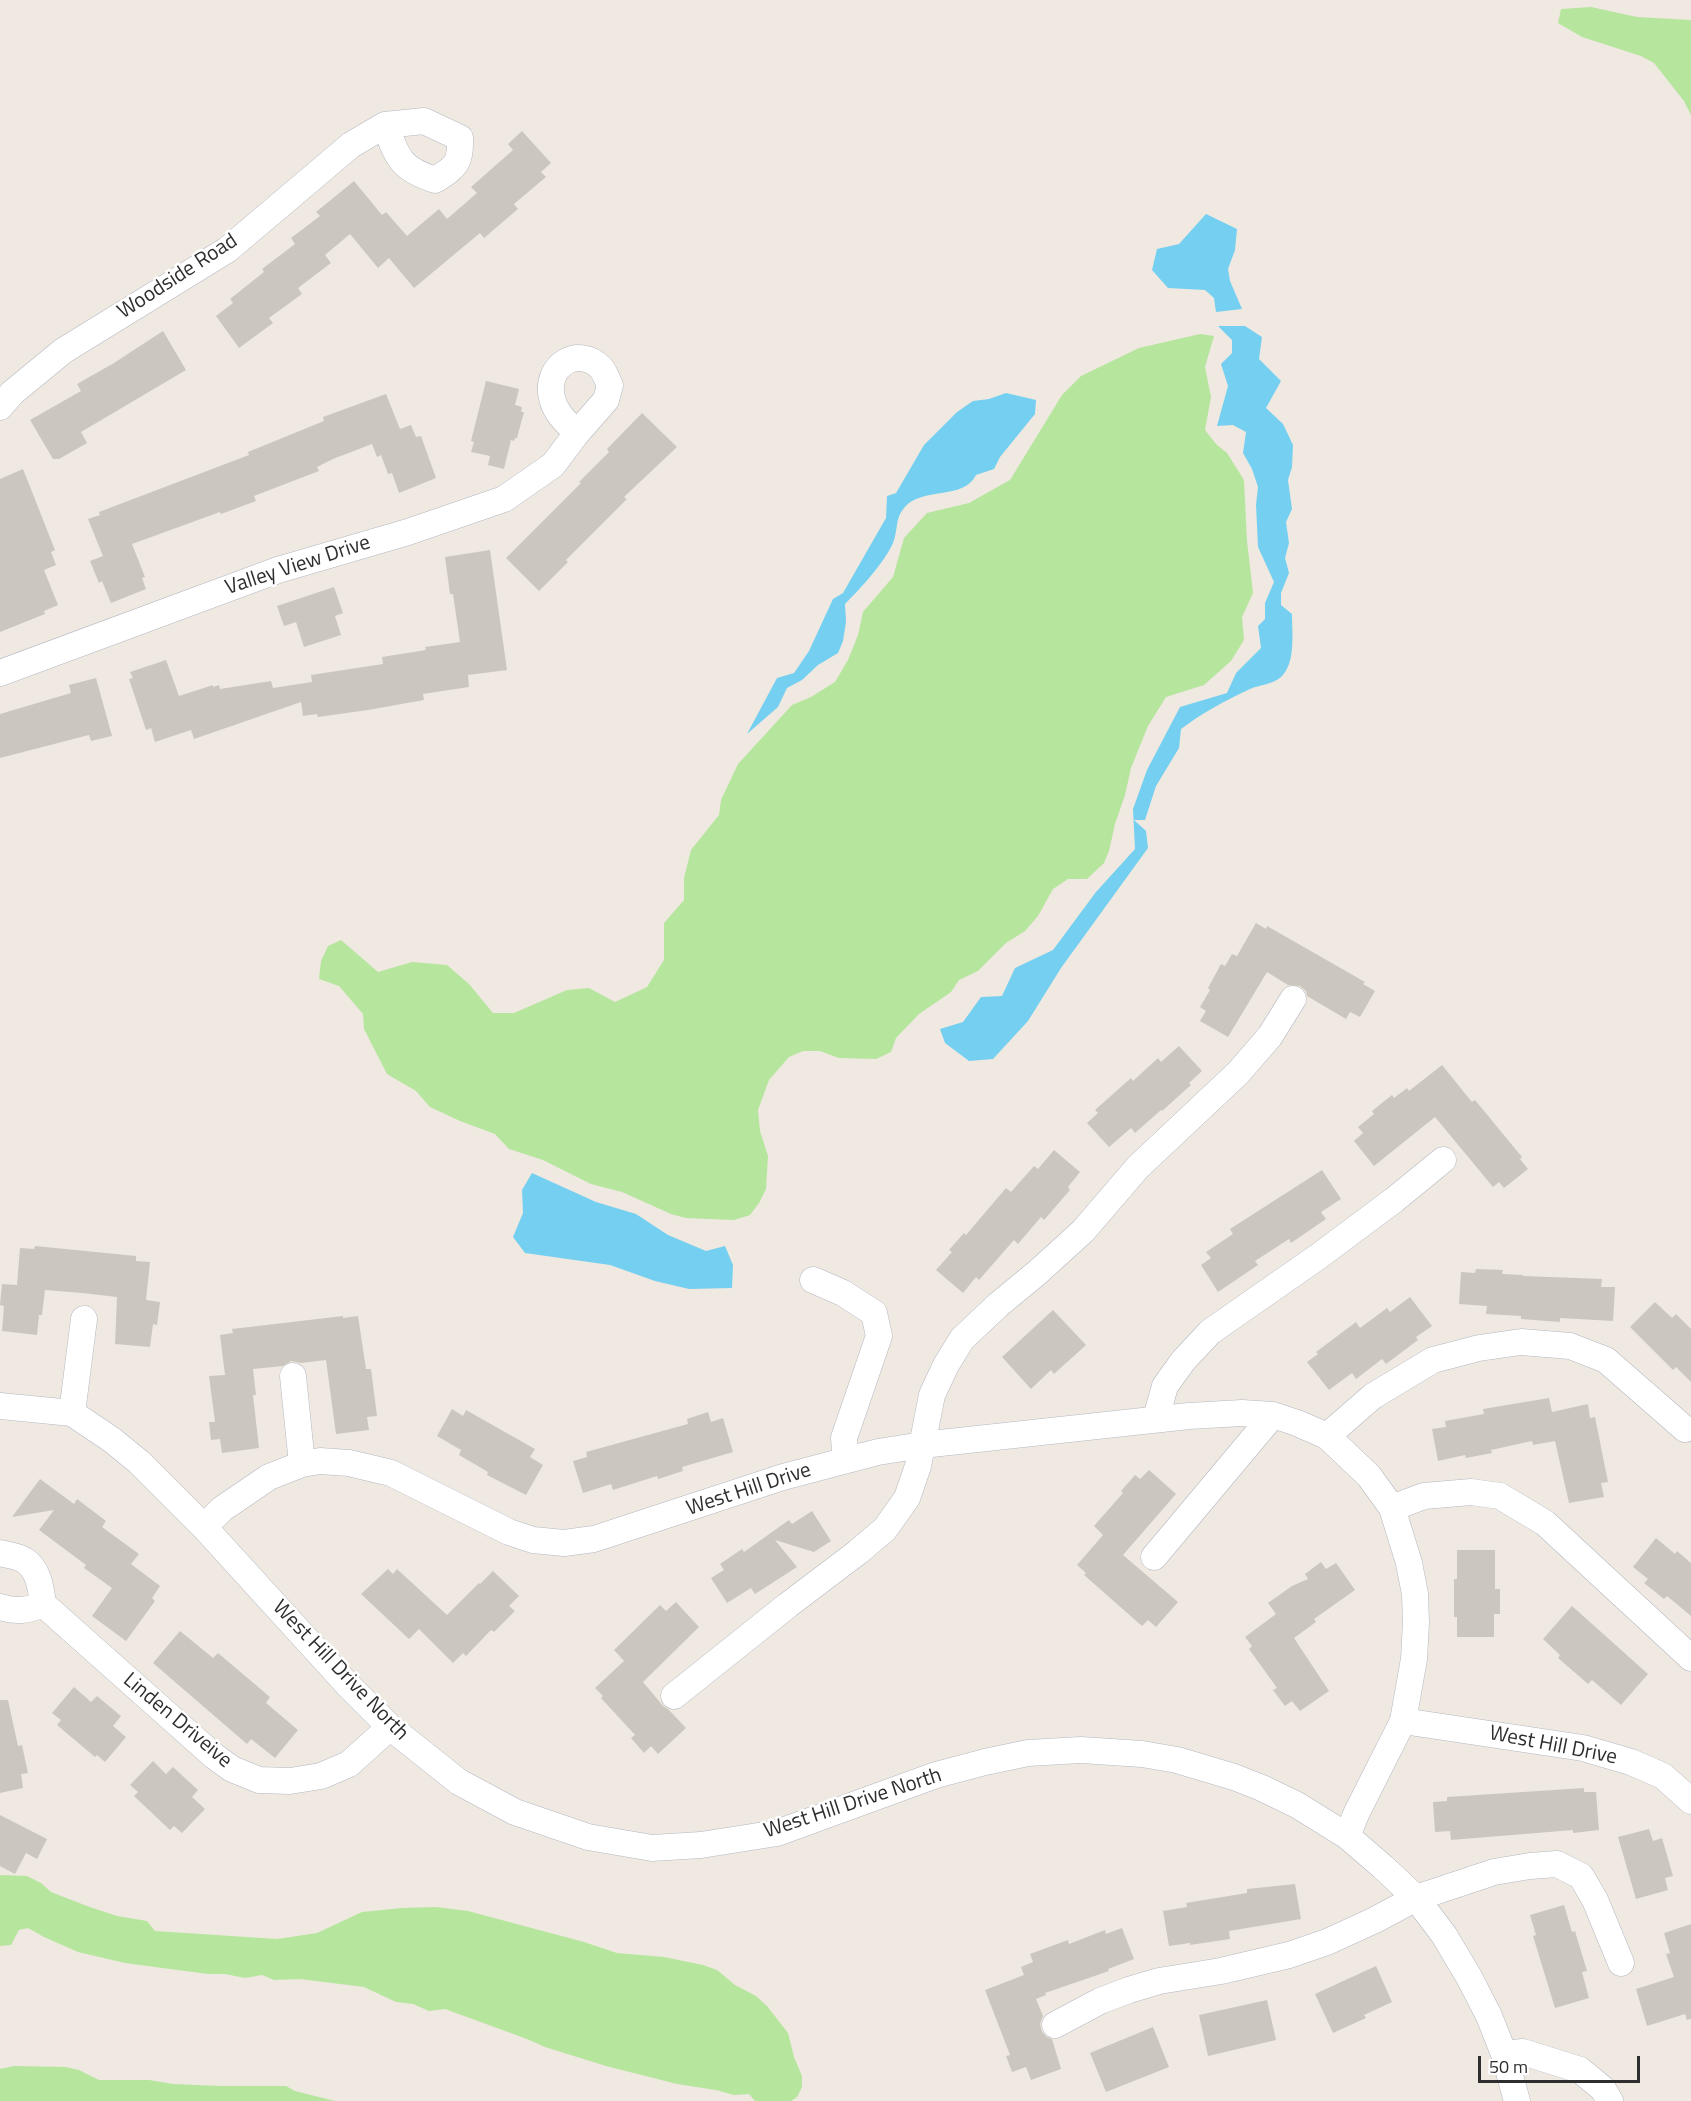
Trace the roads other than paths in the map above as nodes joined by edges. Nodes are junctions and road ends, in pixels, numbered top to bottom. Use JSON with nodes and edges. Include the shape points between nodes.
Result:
{"nodes":[{"id":1,"x":385,"y":125,"type":"dead end"},
{"id":2,"x":0,"y":407,"type":"edge"},
{"id":3,"x":577,"y":433,"type":"dead end"},
{"id":4,"x":0,"y":673,"type":"edge"},
{"id":5,"x":1293,"y":999,"type":"dead end"},
{"id":6,"x":1443,"y":1160,"type":"dead end"},
{"id":7,"x":813,"y":1280,"type":"dead end"},
{"id":8,"x":84,"y":1319,"type":"dead end"},
{"id":9,"x":293,"y":1376,"type":"dead end"},
{"id":10,"x":0,"y":1406,"type":"edge"},
{"id":11,"x":72,"y":1413,"type":"junction"},
{"id":12,"x":1273,"y":1415,"type":"junction"},
{"id":13,"x":1156,"y":1418,"type":"junction"},
{"id":14,"x":1685,"y":1429,"type":"dead end"},
{"id":15,"x":1327,"y":1436,"type":"junction"},
{"id":16,"x":922,"y":1444,"type":"junction"},
{"id":17,"x":846,"y":1460,"type":"junction"},
{"id":18,"x":302,"y":1464,"type":"junction"},
{"id":19,"x":1392,"y":1508,"type":"junction"},
{"id":20,"x":204,"y":1527,"type":"junction"},
{"id":21,"x":0,"y":1553,"type":"edge"},
{"id":22,"x":1154,"y":1557,"type":"dead end"},
{"id":23,"x":43,"y":1604,"type":"junction"},
{"id":24,"x":0,"y":1607,"type":"edge"},
{"id":25,"x":1691,"y":1658,"type":"edge"},
{"id":26,"x":674,"y":1696,"type":"dead end"},
{"id":27,"x":1403,"y":1721,"type":"junction"},
{"id":28,"x":390,"y":1727,"type":"junction"},
{"id":29,"x":1691,"y":1801,"type":"edge"},
{"id":30,"x":1347,"y":1836,"type":"junction"},
{"id":31,"x":1416,"y":1898,"type":"junction"},
{"id":32,"x":1621,"y":1963,"type":"dead end"},
{"id":33,"x":1055,"y":2025,"type":"dead end"},
{"id":34,"x":1504,"y":2054,"type":"junction"},
{"id":35,"x":1517,"y":2101,"type":"edge"},
{"id":36,"x":1610,"y":2101,"type":"edge"}],
"edges":[{"from":1,"to":2,"type":"street","name":"Woodside Road","via":[[351,145],[227,250],[63,351]]},
{"from":3,"to":4,"type":"street","name":"Valley View Drive","via":[[553,465],[504,499],[278,570]]},
{"from":5,"to":16,"type":"street","via":[[1270,1036],[1238,1073],[1138,1167],[1083,1230],[962,1339],[932,1395]]},
{"from":6,"to":13,"type":"street","via":[[1347,1235],[1210,1332],[1165,1386]]},
{"from":7,"to":17,"type":"street","via":[[874,1313],[879,1336],[844,1438]]},
{"from":8,"to":11,"type":"street"},
{"from":9,"to":18,"type":"street"},
{"from":10,"to":11,"type":"street","name":"West Hill Drive North"},
{"from":11,"to":20,"type":"street","name":"West Hill Drive North","via":[[139,1462]]},
{"from":12,"to":13,"type":"street","name":"West Hill Drive"},
{"from":12,"to":15,"type":"street","name":"West Hill Drive"},
{"from":12,"to":22,"type":"street"},
{"from":13,"to":16,"type":"street","name":"West Hill Drive"},
{"from":14,"to":15,"type":"street","via":[[1606,1360],[1570,1346],[1521,1342],[1433,1360],[1373,1396]]},
{"from":15,"to":19,"type":"street","name":"West Hill Drive","via":[[1369,1476]]},
{"from":16,"to":17,"type":"street","name":"West Hill Drive"},
{"from":16,"to":26,"type":"street","via":[[907,1498],[885,1529]]},
{"from":17,"to":18,"type":"street","name":"West Hill Drive","via":[[594,1539],[564,1543],[533,1540],[508,1532],[391,1473],[349,1463]]},
{"from":18,"to":20,"type":"street","name":"West Hill Drive","via":[[269,1477],[222,1509]]},
{"from":19,"to":25,"type":"street","via":[[1424,1496],[1471,1491],[1500,1496],[1545,1523]]},
{"from":19,"to":27,"type":"street","name":"West Hill Drive","via":[[1415,1594],[1412,1681]]},
{"from":20,"to":28,"type":"street","name":"West Hill Drive North"},
{"from":21,"to":23,"type":"street","via":[[24,1559],[35,1572]]},
{"from":23,"to":24,"type":"street","via":[[31,1610]]},
{"from":23,"to":28,"type":"street","name":"Linden Driveive","via":[[214,1756],[259,1780],[321,1776],[349,1764]]},
{"from":27,"to":29,"type":"street","name":"West Hill Drive","via":[[1583,1748],[1631,1761],[1663,1776]]},
{"from":27,"to":30,"type":"street","name":"West Hill Drive"},
{"from":28,"to":30,"type":"street","name":"West Hill Drive North","via":[[459,1782],[515,1812],[588,1837],[652,1848],[777,1833],[985,1761],[1028,1753],[1081,1750],[1177,1760],[1234,1777],[1297,1805]]},
{"from":30,"to":31,"type":"street","name":"West Hill Drive North"},
{"from":31,"to":32,"type":"street","via":[[1494,1872],[1557,1864],[1581,1876]]},
{"from":31,"to":33,"type":"street","via":[[1327,1942],[1288,1955],[1129,1990]]},
{"from":31,"to":34,"type":"street","name":"West Hill Drive North","via":[[1469,1977]]},
{"from":34,"to":35,"type":"street","name":"West Hill Drive North"},
{"from":34,"to":36,"type":"street","via":[[1522,2052],[1580,2070],[1603,2088]]}]}
